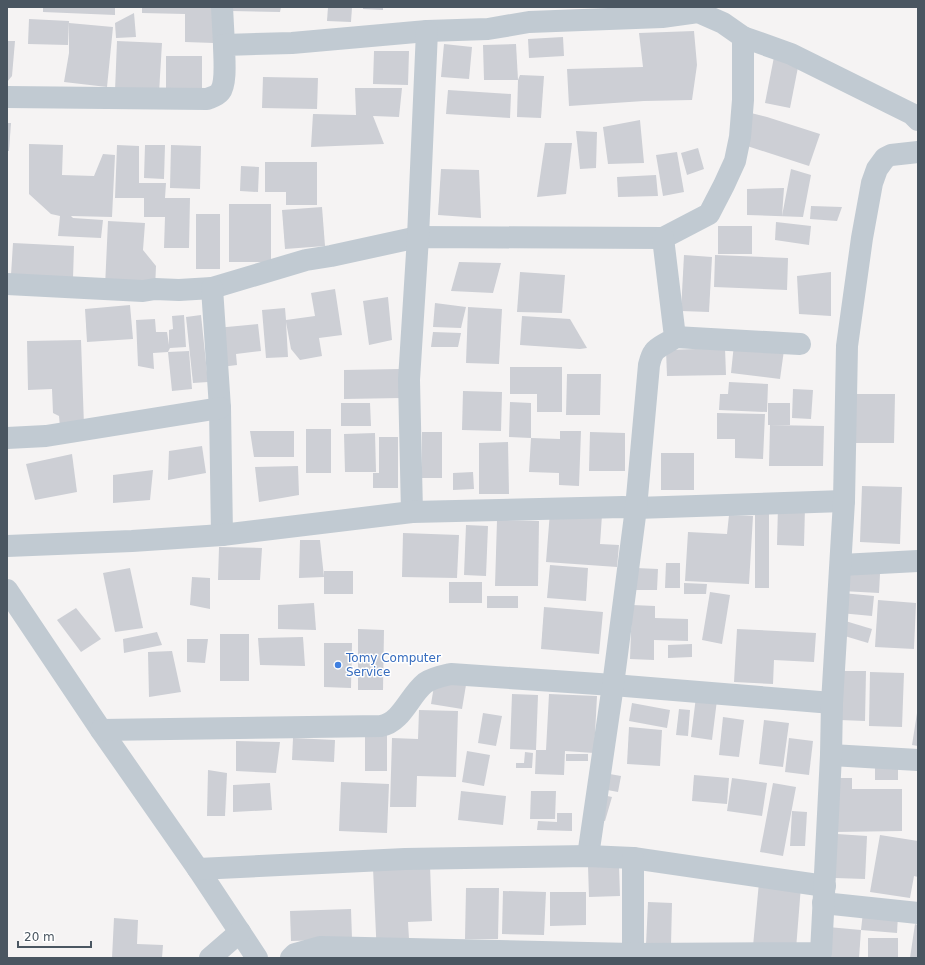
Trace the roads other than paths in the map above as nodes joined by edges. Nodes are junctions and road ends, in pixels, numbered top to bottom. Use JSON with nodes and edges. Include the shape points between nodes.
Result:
{"nodes":[{"id":1,"x":222,"y":7,"type":"edge"},
{"id":2,"x":427,"y":31,"type":"junction"},
{"id":3,"x":742,"y":37,"type":"junction"},
{"id":4,"x":224,"y":45,"type":"junction"},
{"id":5,"x":7,"y":97,"type":"edge"},
{"id":6,"x":918,"y":120,"type":"edge"},
{"id":7,"x":918,"y":152,"type":"edge"},
{"id":8,"x":418,"y":237,"type":"junction"},
{"id":9,"x":663,"y":238,"type":"junction"},
{"id":10,"x":7,"y":284,"type":"edge"},
{"id":11,"x":212,"y":288,"type":"junction"},
{"id":12,"x":675,"y":337,"type":"junction"},
{"id":13,"x":800,"y":344,"type":"dead end"},
{"id":14,"x":220,"y":408,"type":"junction"},
{"id":15,"x":7,"y":438,"type":"edge"},
{"id":16,"x":844,"y":501,"type":"junction"},
{"id":17,"x":636,"y":508,"type":"junction"},
{"id":18,"x":412,"y":512,"type":"junction"},
{"id":19,"x":222,"y":535,"type":"junction"},
{"id":20,"x":7,"y":546,"type":"edge"},
{"id":21,"x":918,"y":561,"type":"edge"},
{"id":22,"x":841,"y":566,"type":"junction"},
{"id":23,"x":7,"y":590,"type":"edge"},
{"id":24,"x":613,"y":685,"type":"junction"},
{"id":25,"x":832,"y":703,"type":"junction"},
{"id":26,"x":101,"y":730,"type":"junction"},
{"id":27,"x":831,"y":755,"type":"junction"},
{"id":28,"x":918,"y":760,"type":"edge"},
{"id":29,"x":588,"y":856,"type":"junction"},
{"id":30,"x":633,"y":858,"type":"junction"},
{"id":31,"x":198,"y":869,"type":"junction"},
{"id":32,"x":824,"y":894,"type":"junction"},
{"id":33,"x":918,"y":913,"type":"edge"},
{"id":34,"x":240,"y":932,"type":"junction"},
{"id":35,"x":633,"y":954,"type":"junction"},
{"id":36,"x":821,"y":956,"type":"edge"},
{"id":37,"x":210,"y":958,"type":"edge"},
{"id":38,"x":257,"y":958,"type":"edge"},
{"id":39,"x":290,"y":958,"type":"edge"}],
"edges":[{"from":1,"to":4,"type":"street"},
{"from":2,"to":3,"type":"street","via":[[488,29],[529,22],[662,17],[698,12],[723,23]]},
{"from":2,"to":4,"type":"street","via":[[292,43]]},
{"from":2,"to":8,"type":"street"},
{"from":3,"to":6,"type":"street","via":[[791,54],[912,114]]},
{"from":3,"to":9,"type":"street","via":[[743,100],[735,161],[709,214]]},
{"from":4,"to":5,"type":"street","via":[[222,90],[218,95],[207,99]]},
{"from":7,"to":16,"type":"street","via":[[885,158],[877,169],[872,183],[847,346]]},
{"from":8,"to":9,"type":"street"},
{"from":8,"to":11,"type":"street","via":[[306,260]]},
{"from":8,"to":18,"type":"street","via":[[409,380]]},
{"from":9,"to":12,"type":"street"},
{"from":10,"to":11,"type":"street","via":[[143,291]]},
{"from":11,"to":14,"type":"street"},
{"from":12,"to":13,"type":"street"},
{"from":12,"to":17,"type":"street","via":[[653,353],[649,365]]},
{"from":14,"to":15,"type":"street","via":[[46,436]]},
{"from":14,"to":19,"type":"street"},
{"from":16,"to":17,"type":"street"},
{"from":16,"to":22,"type":"street"},
{"from":17,"to":18,"type":"street"},
{"from":17,"to":24,"type":"street"},
{"from":18,"to":19,"type":"street"},
{"from":19,"to":20,"type":"street"},
{"from":21,"to":22,"type":"street"},
{"from":22,"to":25,"type":"street"},
{"from":23,"to":26,"type":"street"},
{"from":24,"to":25,"type":"street"},
{"from":24,"to":26,"type":"street","via":[[451,674],[426,682],[394,721],[380,726]]},
{"from":24,"to":29,"type":"street"},
{"from":25,"to":27,"type":"street"},
{"from":26,"to":31,"type":"street"},
{"from":27,"to":28,"type":"street"},
{"from":27,"to":32,"type":"street"},
{"from":29,"to":30,"type":"street"},
{"from":29,"to":31,"type":"street","via":[[405,859]]},
{"from":30,"to":32,"type":"street"},
{"from":30,"to":35,"type":"street"},
{"from":31,"to":34,"type":"street"},
{"from":32,"to":33,"type":"street"},
{"from":32,"to":36,"type":"street"},
{"from":34,"to":37,"type":"street"},
{"from":34,"to":38,"type":"street"},
{"from":35,"to":36,"type":"street"},
{"from":35,"to":39,"type":"street","via":[[320,947],[295,954]]}]}
